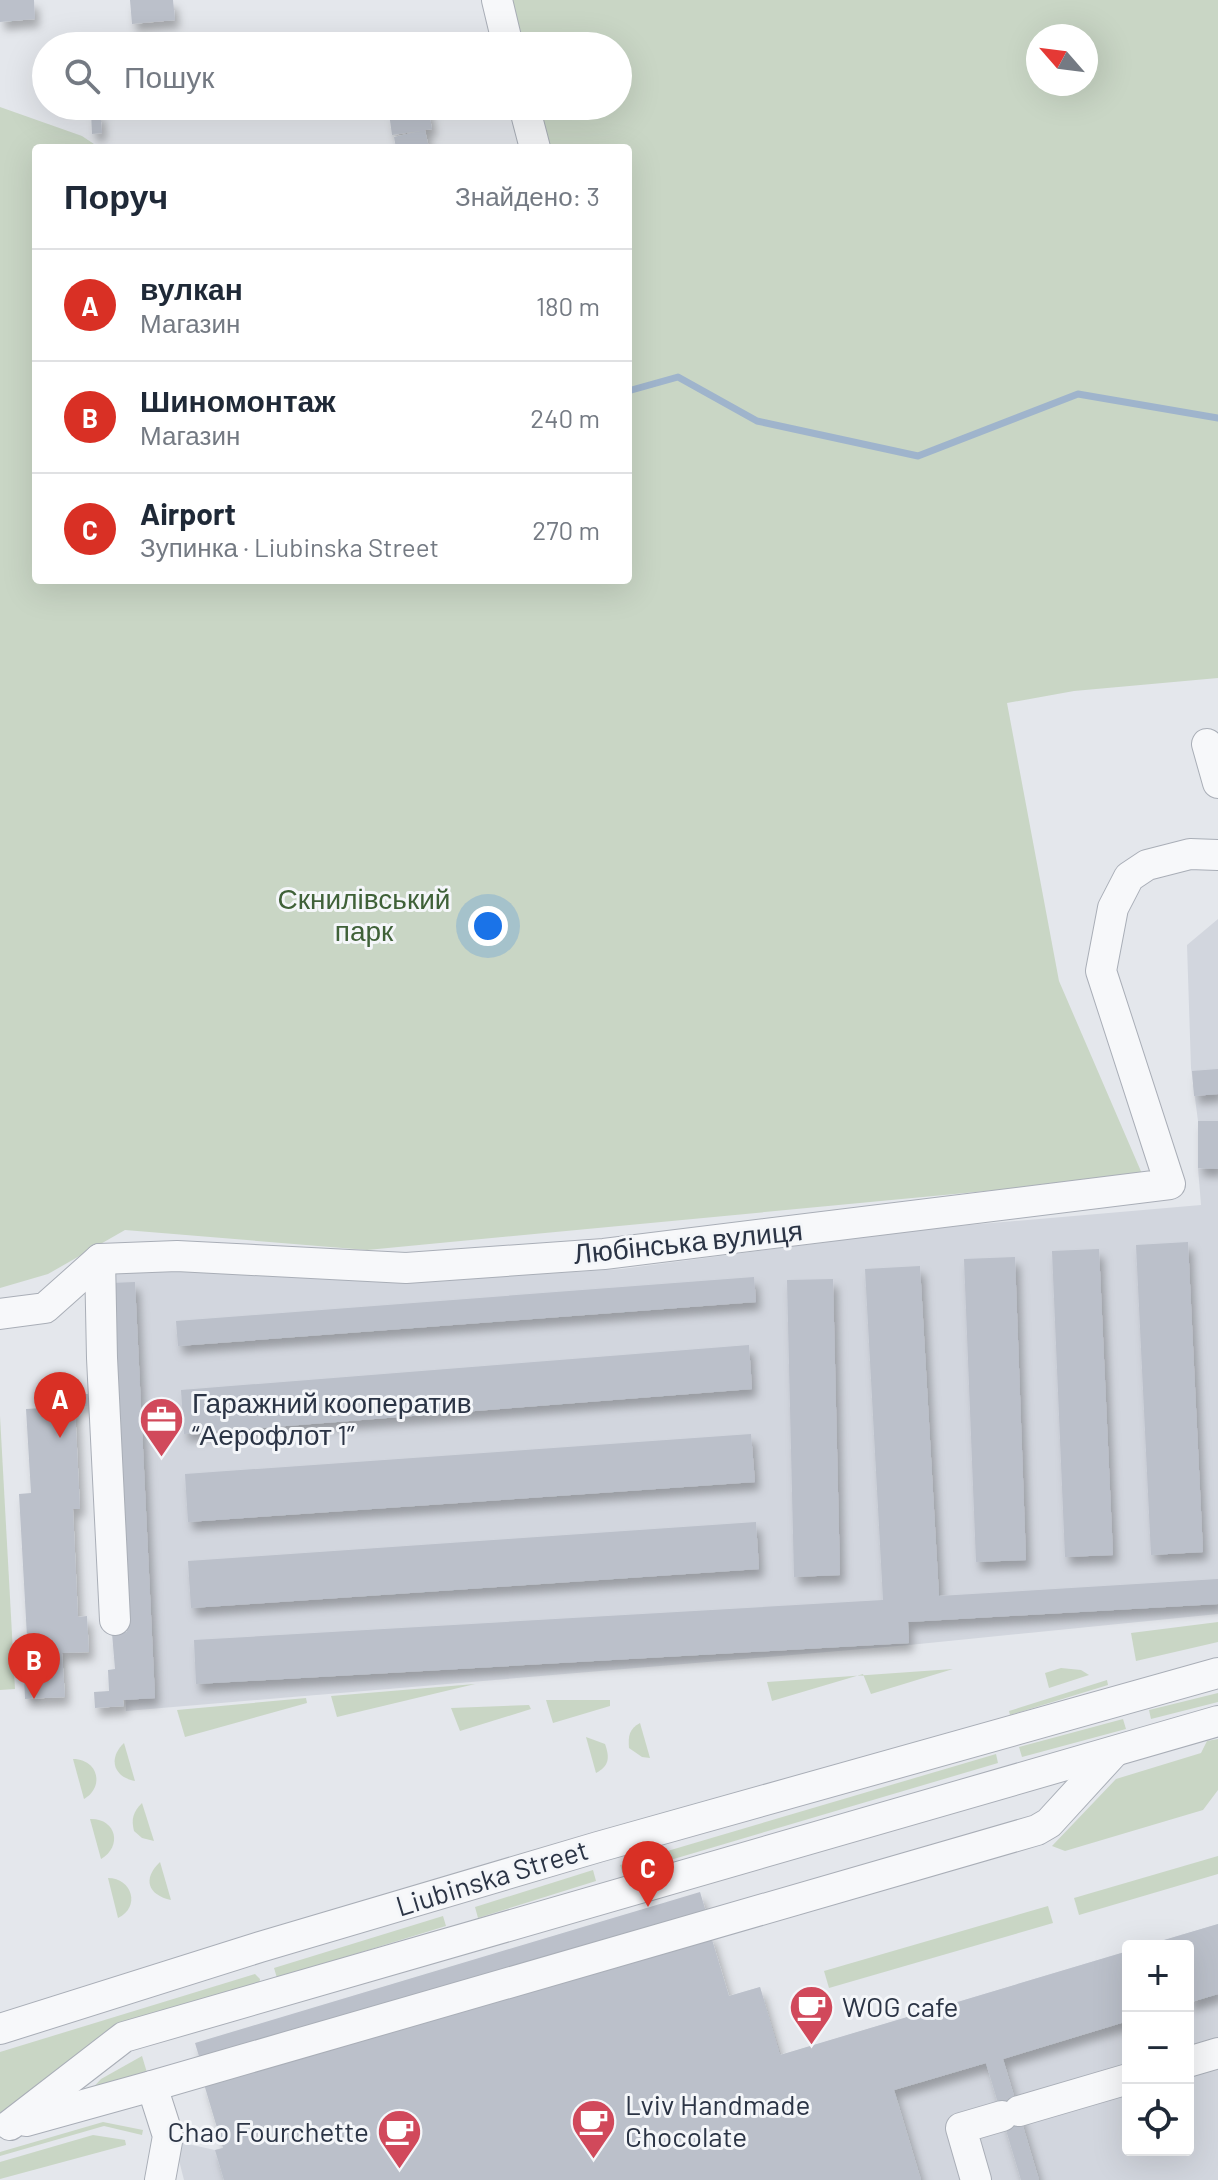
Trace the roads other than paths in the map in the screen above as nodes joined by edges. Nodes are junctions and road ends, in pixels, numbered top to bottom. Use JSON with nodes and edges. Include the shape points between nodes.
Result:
{"nodes":[{"id":1,"x":497,"y":0,"type":"edge"},
{"id":2,"x":505,"y":32,"type":"edge"},
{"id":3,"x":528,"y":120,"type":"edge"},
{"id":4,"x":534,"y":144,"type":"edge"},
{"id":5,"x":1207,"y":744,"type":"dead end"},
{"id":6,"x":1218,"y":783,"type":"edge"},
{"id":7,"x":1218,"y":855,"type":"edge"},
{"id":8,"x":100,"y":1259,"type":"junction"},
{"id":9,"x":0,"y":1314,"type":"edge"},
{"id":10,"x":115,"y":1620,"type":"dead end"},
{"id":11,"x":1218,"y":1673,"type":"edge"},
{"id":12,"x":1218,"y":1721,"type":"edge"},
{"id":13,"x":1114,"y":1752,"type":"junction"},
{"id":14,"x":0,"y":2029,"type":"edge"},
{"id":15,"x":1218,"y":2053,"type":"edge"},
{"id":16,"x":1194,"y":2060,"type":"edge"},
{"id":17,"x":1122,"y":2081,"type":"edge"},
{"id":18,"x":152,"y":2086,"type":"junction"},
{"id":19,"x":5,"y":2127,"type":"edge"},
{"id":20,"x":160,"y":2180,"type":"edge"},
{"id":21,"x":976,"y":2180,"type":"edge"}],
"edges":[{"from":1,"to":2,"type":"street"},
{"from":3,"to":4,"type":"street"},
{"from":5,"to":6,"type":"street"},
{"from":7,"to":8,"type":"street","name":"Любінська вулиця","via":[[1190,854],[1147,865],[1129,877],[1113,908],[1101,971],[1170,1184],[604,1254],[436,1266],[177,1256]]},
{"from":8,"to":9,"type":"street","via":[[45,1308]]},
{"from":8,"to":10,"type":"street"},
{"from":11,"to":14,"type":"street","name":"Liubinska Street","via":[[598,1847]]},
{"from":12,"to":13,"type":"street","name":"Liubinska Street"},
{"from":13,"to":18,"type":"street","name":"Liubinska Street","via":[[1037,1830]]},
{"from":13,"to":19,"type":"street","name":"Liubinska Street","via":[[124,2037]]},
{"from":15,"to":16,"type":"street"},
{"from":17,"to":21,"type":"street","via":[[961,2128]]},
{"from":18,"to":19,"type":"street","name":"Liubinska Street"},
{"from":18,"to":20,"type":"street","via":[[168,2136]]}]}
